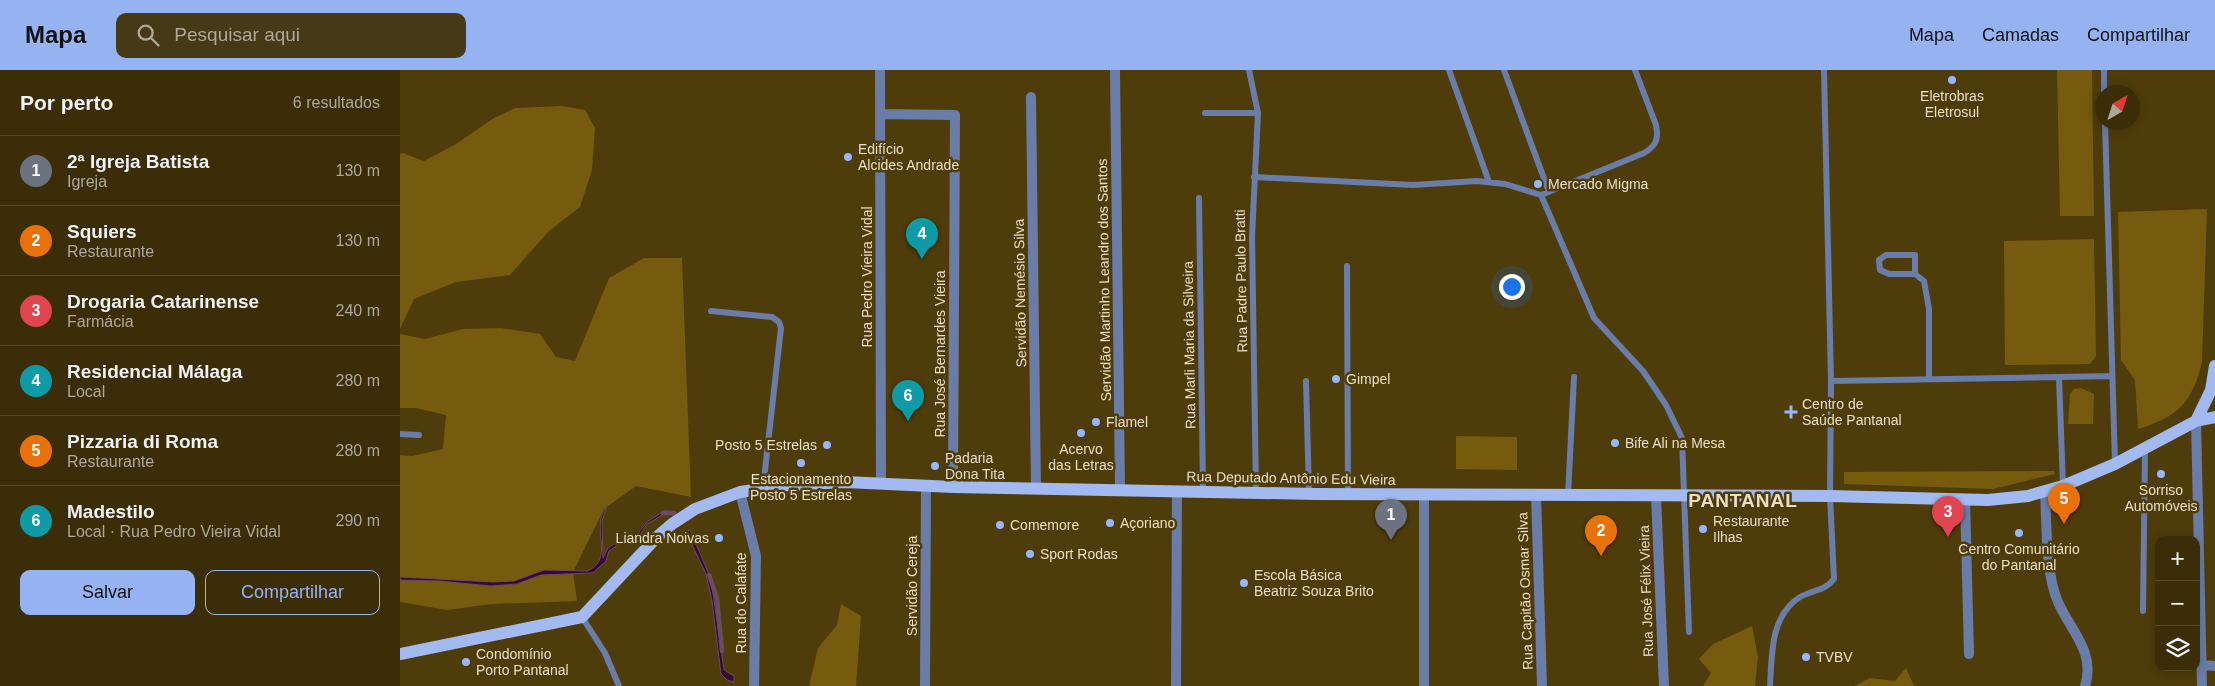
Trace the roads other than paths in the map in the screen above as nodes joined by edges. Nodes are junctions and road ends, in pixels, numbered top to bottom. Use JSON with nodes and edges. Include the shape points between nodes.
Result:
{"nodes":[{"id":1,"x":880,"y":70,"type":"edge"},
{"id":2,"x":1115,"y":70,"type":"edge"},
{"id":3,"x":1248,"y":70,"type":"edge"},
{"id":4,"x":1449,"y":70,"type":"edge"},
{"id":5,"x":1504,"y":70,"type":"edge"},
{"id":6,"x":1635,"y":70,"type":"edge"},
{"id":7,"x":1824,"y":70,"type":"edge"},
{"id":8,"x":2104,"y":70,"type":"edge"},
{"id":9,"x":2104,"y":85,"type":"edge"},
{"id":10,"x":1031,"y":97,"type":"dead end"},
{"id":11,"x":1204,"y":113,"type":"dead end"},
{"id":12,"x":1258,"y":113,"type":"junction"},
{"id":13,"x":880,"y":114,"type":"junction"},
{"id":14,"x":2105,"y":130,"type":"edge"},
{"id":15,"x":1254,"y":177,"type":"junction"},
{"id":16,"x":1489,"y":182,"type":"junction"},
{"id":17,"x":1549,"y":192,"type":"junction"},
{"id":18,"x":1540,"y":195,"type":"junction"},
{"id":19,"x":1199,"y":198,"type":"dead end"},
{"id":20,"x":1347,"y":266,"type":"dead end"},
{"id":21,"x":1915,"y":274,"type":"junction"},
{"id":22,"x":711,"y":311,"type":"dead end"},
{"id":23,"x":2215,"y":366,"type":"edge"},
{"id":24,"x":2112,"y":376,"type":"junction"},
{"id":25,"x":1574,"y":377,"type":"dead end"},
{"id":26,"x":2059,"y":377,"type":"junction"},
{"id":27,"x":1928,"y":379,"type":"junction"},
{"id":28,"x":1306,"y":381,"type":"dead end"},
{"id":29,"x":1831,"y":381,"type":"junction"},
{"id":30,"x":2213,"y":395,"type":"edge"},
{"id":31,"x":2215,"y":418,"type":"edge"},
{"id":32,"x":2196,"y":421,"type":"junction"},
{"id":33,"x":400,"y":434,"type":"edge"},
{"id":34,"x":419,"y":435,"type":"dead end"},
{"id":35,"x":2146,"y":449,"type":"junction"},
{"id":36,"x":2115,"y":464,"type":"junction"},
{"id":37,"x":881,"y":484,"type":"junction"},
{"id":38,"x":926,"y":486,"type":"junction"},
{"id":39,"x":2063,"y":486,"type":"junction"},
{"id":40,"x":764,"y":488,"type":"junction"},
{"id":41,"x":953,"y":488,"type":"junction"},
{"id":42,"x":1036,"y":489,"type":"junction"},
{"id":43,"x":1120,"y":490,"type":"junction"},
{"id":44,"x":1178,"y":491,"type":"junction"},
{"id":45,"x":1203,"y":491,"type":"junction"},
{"id":46,"x":740,"y":492,"type":"junction"},
{"id":47,"x":2045,"y":492,"type":"junction"},
{"id":48,"x":1256,"y":493,"type":"junction"},
{"id":49,"x":1309,"y":494,"type":"junction"},
{"id":50,"x":1348,"y":495,"type":"junction"},
{"id":51,"x":1424,"y":495,"type":"junction"},
{"id":52,"x":1536,"y":495,"type":"junction"},
{"id":53,"x":1568,"y":495,"type":"junction"},
{"id":54,"x":1656,"y":496,"type":"junction"},
{"id":55,"x":1685,"y":496,"type":"junction"},
{"id":56,"x":1830,"y":496,"type":"junction"},
{"id":57,"x":1965,"y":499,"type":"junction"},
{"id":58,"x":2143,"y":611,"type":"dead end"},
{"id":59,"x":582,"y":617,"type":"junction"},
{"id":60,"x":1689,"y":632,"type":"dead end"},
{"id":61,"x":400,"y":654,"type":"edge"},
{"id":62,"x":1969,"y":654,"type":"dead end"},
{"id":63,"x":2202,"y":665,"type":"junction"},
{"id":64,"x":2215,"y":666,"type":"edge"},
{"id":65,"x":619,"y":686,"type":"edge"},
{"id":66,"x":754,"y":686,"type":"edge"},
{"id":67,"x":925,"y":686,"type":"edge"},
{"id":68,"x":1176,"y":686,"type":"edge"},
{"id":69,"x":1424,"y":686,"type":"edge"},
{"id":70,"x":1542,"y":686,"type":"edge"},
{"id":71,"x":1664,"y":686,"type":"edge"},
{"id":72,"x":1770,"y":686,"type":"edge"},
{"id":73,"x":2085,"y":686,"type":"edge"},
{"id":74,"x":2202,"y":686,"type":"edge"}],
"edges":[{"from":1,"to":13,"type":"street","name":"Rua Pedro Vieira Vidal"},
{"from":2,"to":43,"type":"street","name":"Servidão Martinho Leandro dos Santos"},
{"from":3,"to":12,"type":"lane","name":"Rua Padre Paulo Bratti"},
{"from":4,"to":16,"type":"lane"},
{"from":5,"to":17,"type":"lane"},
{"from":6,"to":17,"type":"lane","via":[[1656,125],[1656,142],[1644,153]]},
{"from":7,"to":29,"type":"lane"},
{"from":8,"to":9,"type":"lane"},
{"from":10,"to":42,"type":"street","name":"Servidão Nemésio Silva"},
{"from":11,"to":12,"type":"lane"},
{"from":12,"to":15,"type":"lane","name":"Rua Padre Paulo Bratti"},
{"from":13,"to":37,"type":"street","name":"Rua Pedro Vieira Vidal"},
{"from":13,"to":41,"type":"street","name":"Rua José Bernardes Vieira","via":[[956,115]]},
{"from":14,"to":24,"type":"lane"},
{"from":15,"to":16,"type":"lane","via":[[1413,185]]},
{"from":15,"to":48,"type":"lane","name":"Rua Padre Paulo Bratti"},
{"from":16,"to":18,"type":"lane"},
{"from":17,"to":18,"type":"lane"},
{"from":18,"to":55,"type":"lane","via":[[1594,318],[1643,371],[1677,425],[1682,438]]},
{"from":19,"to":45,"type":"lane","name":"Rua Marli Maria da Silveira"},
{"from":20,"to":50,"type":"lane"},
{"from":21,"to":21,"type":"lane","via":[[1915,256],[1886,255],[1879,260],[1880,270],[1889,274]]},
{"from":21,"to":27,"type":"lane","via":[[1924,281],[1929,309]]},
{"from":22,"to":40,"type":"lane","via":[[772,318],[779,322],[781,328]]},
{"from":23,"to":30,"type":"main road"},
{"from":24,"to":26,"type":"lane"},
{"from":24,"to":36,"type":"lane"},
{"from":25,"to":53,"type":"lane"},
{"from":26,"to":27,"type":"lane"},
{"from":26,"to":39,"type":"lane"},
{"from":27,"to":29,"type":"lane"},
{"from":28,"to":49,"type":"lane"},
{"from":29,"to":56,"type":"lane"},
{"from":30,"to":32,"type":"main road"},
{"from":31,"to":32,"type":"main road","name":"Rua Deputado Antônio Edu Vieira"},
{"from":32,"to":35,"type":"main road","name":"Rua Deputado Antônio Edu Vieira"},
{"from":32,"to":63,"type":"street"},
{"from":33,"to":34,"type":"lane"},
{"from":35,"to":36,"type":"main road","name":"Rua Deputado Antônio Edu Vieira"},
{"from":35,"to":58,"type":"lane"},
{"from":36,"to":39,"type":"main road","name":"Rua Deputado Antônio Edu Vieira"},
{"from":37,"to":38,"type":"main road","name":"Rua Deputado Antônio Edu Vieira"},
{"from":37,"to":40,"type":"main road","name":"Rua Deputado Antônio Edu Vieira","via":[[817,483]]},
{"from":38,"to":41,"type":"main road","name":"Rua Deputado Antônio Edu Vieira"},
{"from":38,"to":67,"type":"street","name":"Servidão Cereja"},
{"from":39,"to":47,"type":"main road","name":"Rua Deputado Antônio Edu Vieira"},
{"from":40,"to":46,"type":"main road","name":"Rua Deputado Antônio Edu Vieira"},
{"from":41,"to":42,"type":"main road","name":"Rua Deputado Antônio Edu Vieira"},
{"from":42,"to":43,"type":"main road","name":"Rua Deputado Antônio Edu Vieira"},
{"from":43,"to":44,"type":"main road","name":"Rua Deputado Antônio Edu Vieira"},
{"from":44,"to":45,"type":"main road","name":"Rua Deputado Antônio Edu Vieira"},
{"from":44,"to":68,"type":"street"},
{"from":45,"to":48,"type":"main road","name":"Rua Deputado Antônio Edu Vieira"},
{"from":46,"to":59,"type":"main road","name":"Rua Deputado Antônio Edu Vieira","via":[[695,509],[672,524]]},
{"from":46,"to":66,"type":"street","name":"Rua do Calafate","via":[[756,556]]},
{"from":47,"to":57,"type":"main road","name":"Rua Deputado Antônio Edu Vieira","via":[[2006,499]]},
{"from":47,"to":73,"type":"street","via":[[2052,583],[2066,618],[2085,649],[2088,661]]},
{"from":48,"to":49,"type":"main road","name":"Rua Deputado Antônio Edu Vieira"},
{"from":49,"to":50,"type":"main road","name":"Rua Deputado Antônio Edu Vieira"},
{"from":50,"to":51,"type":"main road","name":"Rua Deputado Antônio Edu Vieira"},
{"from":51,"to":52,"type":"main road","name":"Rua Deputado Antônio Edu Vieira"},
{"from":51,"to":69,"type":"street"},
{"from":52,"to":53,"type":"main road","name":"Rua Deputado Antônio Edu Vieira"},
{"from":52,"to":70,"type":"street","name":"Rua Capitão Osmar Silva"},
{"from":53,"to":54,"type":"main road","name":"Rua Deputado Antônio Edu Vieira"},
{"from":54,"to":55,"type":"main road","name":"Rua Deputado Antônio Edu Vieira"},
{"from":54,"to":71,"type":"street","name":"Rua José Félix Vieira"},
{"from":55,"to":56,"type":"main road","name":"Rua Deputado Antônio Edu Vieira"},
{"from":55,"to":60,"type":"lane"},
{"from":56,"to":57,"type":"main road","name":"Rua Deputado Antônio Edu Vieira"},
{"from":56,"to":72,"type":"lane","via":[[1834,579],[1829,586],[1792,604],[1776,627]]},
{"from":57,"to":62,"type":"street"},
{"from":59,"to":61,"type":"main road"},
{"from":59,"to":65,"type":"lane","via":[[605,653]]},
{"from":63,"to":64,"type":"street"},
{"from":63,"to":74,"type":"street"}]}
